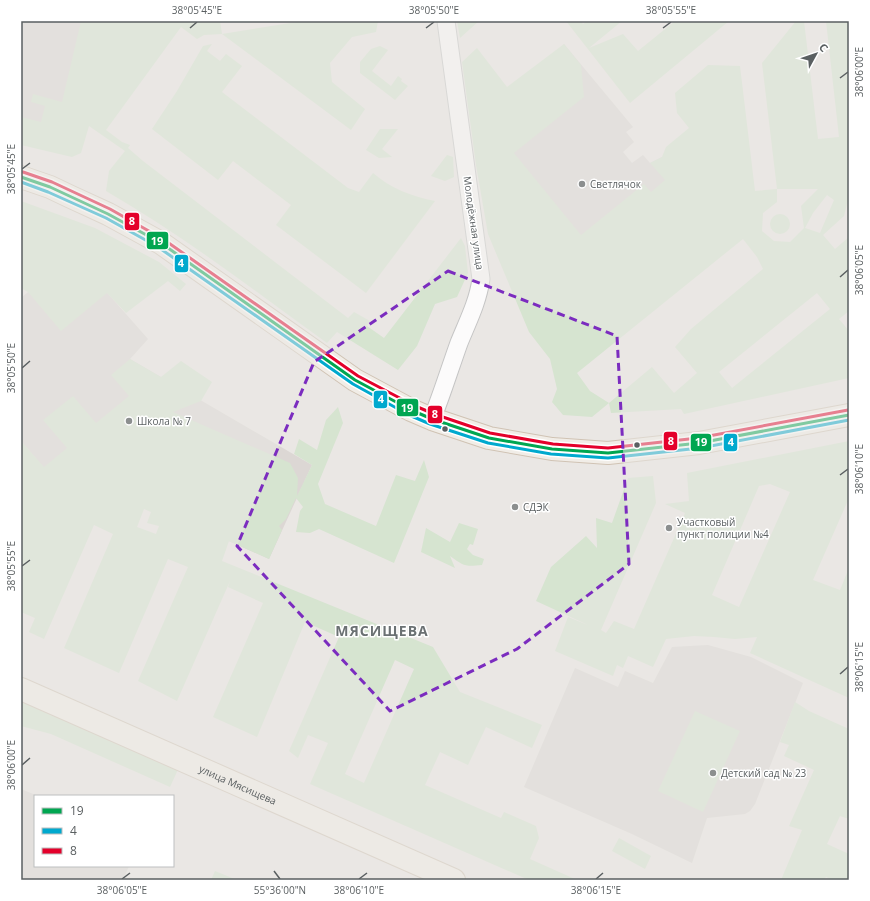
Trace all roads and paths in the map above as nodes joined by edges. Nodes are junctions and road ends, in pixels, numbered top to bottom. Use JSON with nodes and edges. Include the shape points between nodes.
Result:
{"nodes":[{"id":1,"x":446,"y":21,"type":"edge"},
{"id":2,"x":21,"y":177,"type":"edge"},
{"id":3,"x":849,"y":415,"type":"edge"},
{"id":4,"x":432,"y":419,"type":"junction"},
{"id":5,"x":21,"y":689,"type":"edge"},
{"id":6,"x":454,"y":880,"type":"edge"}],
"edges":[{"from":1,"to":4,"type":"street","name":"Молодёжная улица","via":[[481,279],[477,298]]},
{"from":2,"to":4,"type":"main road","via":[[50,187],[108,214],[161,243],[355,380]]},
{"from":3,"to":4,"type":"main road","via":[[699,443],[608,453],[552,449],[489,438]]},
{"from":5,"to":6,"type":"main road","name":"улица Мясищева"}]}
